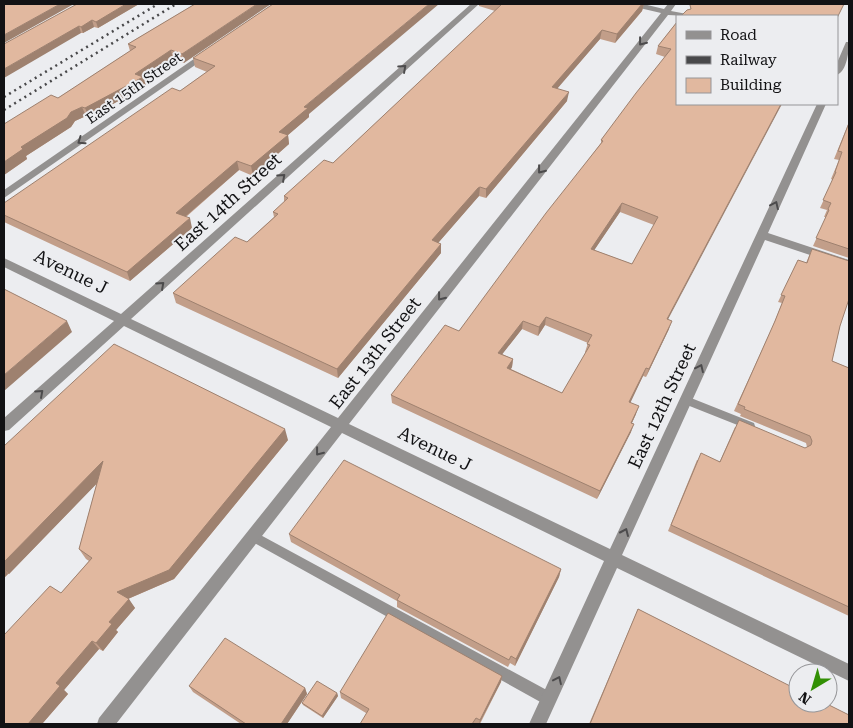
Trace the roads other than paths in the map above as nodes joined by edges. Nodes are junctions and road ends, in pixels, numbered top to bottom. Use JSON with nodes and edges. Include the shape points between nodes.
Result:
{"nodes":[{"id":1,"x":475,"y":4,"type":"edge"},
{"id":2,"x":634,"y":4,"type":"edge"},
{"id":3,"x":669,"y":8,"type":"edge"},
{"id":4,"x":682,"y":15,"type":"edge"},
{"id":5,"x":849,"y":44,"type":"edge"},
{"id":6,"x":214,"y":49,"type":"edge"},
{"id":7,"x":843,"y":56,"type":"edge"},
{"id":8,"x":838,"y":69,"type":"edge"},
{"id":9,"x":822,"y":105,"type":"edge"},
{"id":10,"x":4,"y":195,"type":"edge"},
{"id":11,"x":761,"y":235,"type":"junction"},
{"id":12,"x":4,"y":262,"type":"edge"},
{"id":13,"x":849,"y":264,"type":"edge"},
{"id":14,"x":122,"y":320,"type":"junction"},
{"id":15,"x":686,"y":400,"type":"junction"},
{"id":16,"x":340,"y":425,"type":"junction"},
{"id":17,"x":4,"y":426,"type":"edge"},
{"id":18,"x":756,"y":429,"type":"edge"},
{"id":19,"x":253,"y":536,"type":"junction"},
{"id":20,"x":614,"y":558,"type":"junction"},
{"id":21,"x":849,"y":673,"type":"edge"},
{"id":22,"x":549,"y":700,"type":"junction"},
{"id":23,"x":105,"y":724,"type":"edge"},
{"id":24,"x":538,"y":724,"type":"edge"}],
"edges":[{"from":14,"to":1,"type":"street","name":"East 14th Street","one_way":true},
{"from":2,"to":3,"type":"street"},
{"from":3,"to":4,"type":"street"},
{"from":3,"to":16,"type":"street","name":"East 13th Street","one_way":true},
{"from":5,"to":7,"type":"street"},
{"from":6,"to":10,"type":"street","name":"East 15th Street","one_way":true},
{"from":7,"to":8,"type":"street"},
{"from":11,"to":9,"type":"street","name":"East 12th Street","one_way":true},
{"from":11,"to":13,"type":"street"},
{"from":15,"to":11,"type":"street","name":"East 12th Street","one_way":true},
{"from":12,"to":14,"type":"street","name":"Avenue J"},
{"from":14,"to":16,"type":"street","name":"Avenue J"},
{"from":17,"to":14,"type":"street","name":"East 14th Street","one_way":true},
{"from":15,"to":18,"type":"lane"},
{"from":20,"to":15,"type":"street","name":"East 12th Street","one_way":true},
{"from":16,"to":19,"type":"street","name":"East 13th Street","one_way":true},
{"from":16,"to":20,"type":"street","name":"Avenue J"},
{"from":19,"to":22,"type":"lane"},
{"from":19,"to":23,"type":"street","name":"East 13th Street"},
{"from":20,"to":21,"type":"street","name":"Avenue J"},
{"from":22,"to":20,"type":"street","name":"East 12th Street","one_way":true},
{"from":22,"to":24,"type":"street","name":"East 12th Street"}]}
